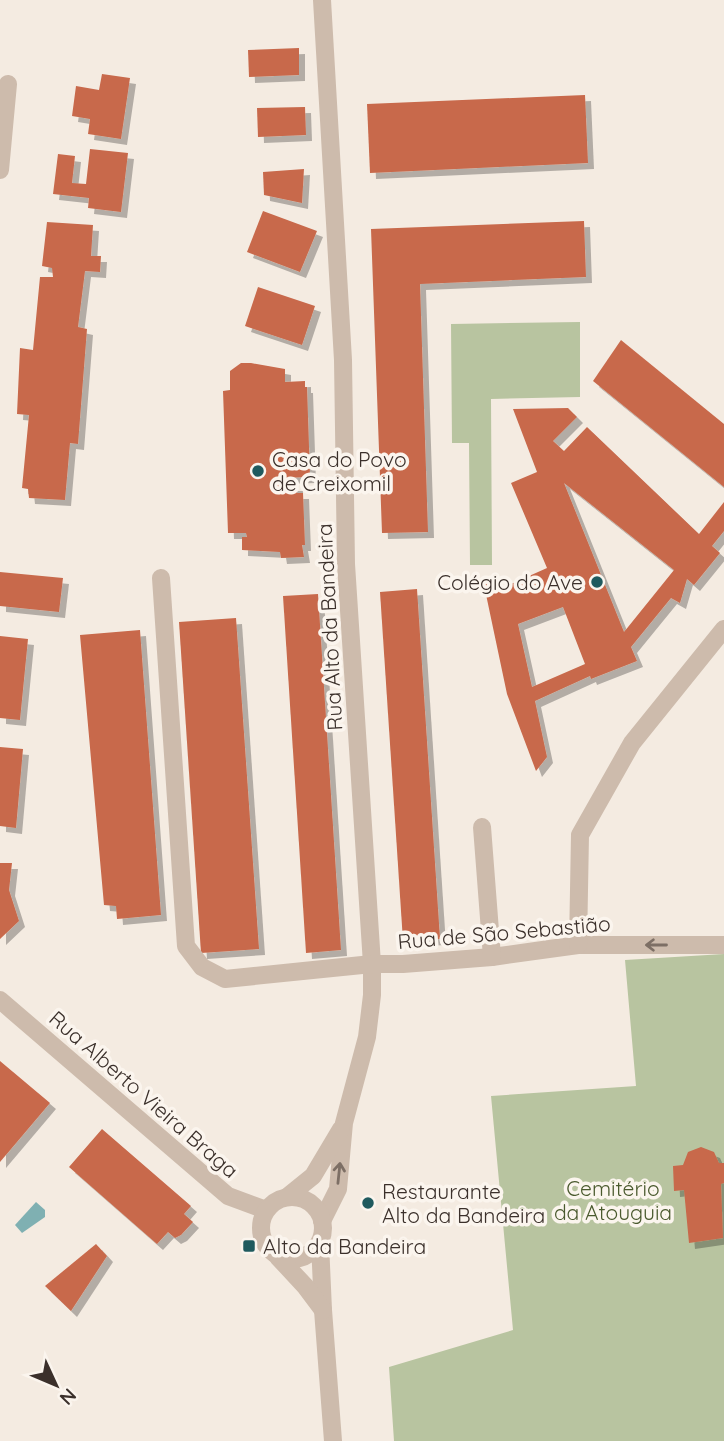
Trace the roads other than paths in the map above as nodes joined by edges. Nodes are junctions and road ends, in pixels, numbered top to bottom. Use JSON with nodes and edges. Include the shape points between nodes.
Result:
{"nodes":[{"id":1,"x":322,"y":0,"type":"edge"},
{"id":2,"x":8,"y":84,"type":"dead end"},
{"id":3,"x":0,"y":170,"type":"edge"},
{"id":4,"x":161,"y":578,"type":"dead end"},
{"id":5,"x":724,"y":629,"type":"edge"},
{"id":6,"x":482,"y":827,"type":"dead end"},
{"id":7,"x":578,"y":945,"type":"junction"},
{"id":8,"x":724,"y":945,"type":"edge"},
{"id":9,"x":492,"y":957,"type":"junction"},
{"id":10,"x":372,"y":964,"type":"junction"},
{"id":11,"x":0,"y":1000,"type":"edge"},
{"id":12,"x":344,"y":1123,"type":"junction"},
{"id":13,"x":287,"y":1197,"type":"junction"},
{"id":14,"x":266,"y":1210,"type":"junction"},
{"id":15,"x":322,"y":1221,"type":"junction"},
{"id":16,"x":320,"y":1242,"type":"junction"},
{"id":17,"x":278,"y":1257,"type":"junction"},
{"id":18,"x":323,"y":1310,"type":"junction"},
{"id":19,"x":333,"y":1441,"type":"edge"}],
"edges":[{"from":1,"to":10,"type":"street","name":"Rua Alto da Bandeira","via":[[343,360],[346,564]]},
{"from":2,"to":3,"type":"street"},
{"from":4,"to":10,"type":"street","name":"Rua de São Sebastião","via":[[186,946],[202,967],[225,979]]},
{"from":5,"to":7,"type":"street","via":[[632,743],[580,835]]},
{"from":6,"to":9,"type":"street"},
{"from":8,"to":7,"type":"street","name":"Rua de São Sebastião","one_way":true},
{"from":7,"to":9,"type":"street","name":"Rua de São Sebastião"},
{"from":9,"to":10,"type":"street","name":"Rua de São Sebastião"},
{"from":10,"to":12,"type":"street","name":"Rua Alto da Bandeira","via":[[368,1037]]},
{"from":11,"to":14,"type":"street","name":"Rua Alberto Vieira Braga","via":[[228,1196]]},
{"from":12,"to":13,"type":"street","name":"Rua Alto da Bandeira","via":[[313,1176]]},
{"from":15,"to":12,"type":"street","name":"Rua Alto da Bandeira","one_way":true,"via":[[338,1189]]},
{"from":13,"to":14,"type":"street"},
{"from":13,"to":15,"type":"street","via":[[310,1203]]},
{"from":14,"to":17,"type":"street","via":[[261,1236]]},
{"from":15,"to":16,"type":"street"},
{"from":16,"to":17,"type":"street","via":[[302,1258]]},
{"from":16,"to":18,"type":"street"},
{"from":17,"to":18,"type":"street"},
{"from":18,"to":19,"type":"street"}]}
